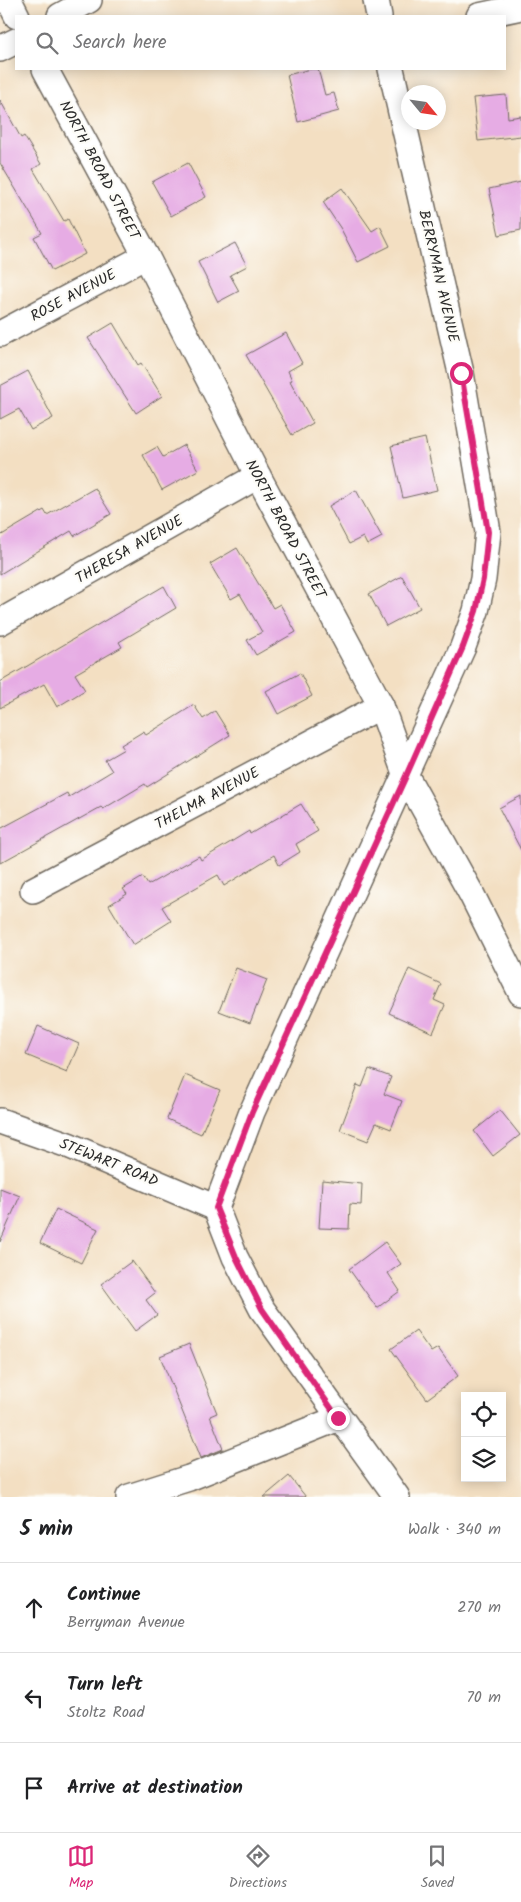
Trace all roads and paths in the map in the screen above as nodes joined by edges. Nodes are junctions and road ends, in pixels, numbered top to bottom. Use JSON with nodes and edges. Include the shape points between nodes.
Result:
{"nodes":[{"id":1,"x":9,"y":0,"type":"edge"},
{"id":2,"x":89,"y":0,"type":"edge"},
{"id":3,"x":376,"y":0,"type":"edge"},
{"id":4,"x":521,"y":7,"type":"edge"},
{"id":5,"x":16,"y":15,"type":"edge"},
{"id":6,"x":62,"y":15,"type":"edge"},
{"id":7,"x":379,"y":15,"type":"edge"},
{"id":8,"x":484,"y":15,"type":"edge"},
{"id":9,"x":15,"y":42,"type":"edge"},
{"id":10,"x":0,"y":49,"type":"edge"},
{"id":11,"x":46,"y":70,"type":"edge"},
{"id":12,"x":391,"y":70,"type":"edge"},
{"id":13,"x":146,"y":256,"type":"junction"},
{"id":14,"x":0,"y":334,"type":"edge"},
{"id":15,"x":258,"y":476,"type":"junction"},
{"id":16,"x":0,"y":622,"type":"edge"},
{"id":17,"x":381,"y":706,"type":"junction"},
{"id":18,"x":406,"y":776,"type":"junction"},
{"id":19,"x":33,"y":890,"type":"dead end"},
{"id":20,"x":521,"y":993,"type":"edge"},
{"id":21,"x":0,"y":1121,"type":"edge"},
{"id":22,"x":216,"y":1208,"type":"junction"},
{"id":23,"x":338,"y":1418,"type":"junction"},
{"id":24,"x":129,"y":1497,"type":"edge"},
{"id":25,"x":397,"y":1497,"type":"edge"}],
"edges":[{"from":1,"to":5,"type":"street"},
{"from":2,"to":6,"type":"street"},
{"from":3,"to":7,"type":"street"},
{"from":4,"to":8,"type":"street"},
{"from":9,"to":10,"type":"street"},
{"from":11,"to":13,"type":"street","name":"NORTH BROAD STREET"},
{"from":12,"to":18,"type":"street","name":"BERRYMAN AVENUE","via":[[461,373],[488,532],[476,611]]},
{"from":13,"to":14,"type":"street","name":"ROSE AVENUE"},
{"from":13,"to":15,"type":"street","name":"NORTH BROAD STREET"},
{"from":15,"to":16,"type":"street","name":"THERESA AVENUE"},
{"from":15,"to":17,"type":"street","name":"NORTH BROAD STREET"},
{"from":17,"to":18,"type":"street","name":"NORTH BROAD STREET"},
{"from":17,"to":19,"type":"street","name":"THELMA AVENUE"},
{"from":18,"to":20,"type":"street","name":"NORTH BROAD STREET","via":[[472,895]]},
{"from":18,"to":22,"type":"street","name":"BERRYMAN AVENUE","via":[[252,1112]]},
{"from":21,"to":22,"type":"street","name":"STEWART ROAD","via":[[68,1145]]},
{"from":22,"to":23,"type":"street","via":[[262,1309]]},
{"from":23,"to":24,"type":"street","via":[[189,1478]]},
{"from":23,"to":25,"type":"street"}]}
